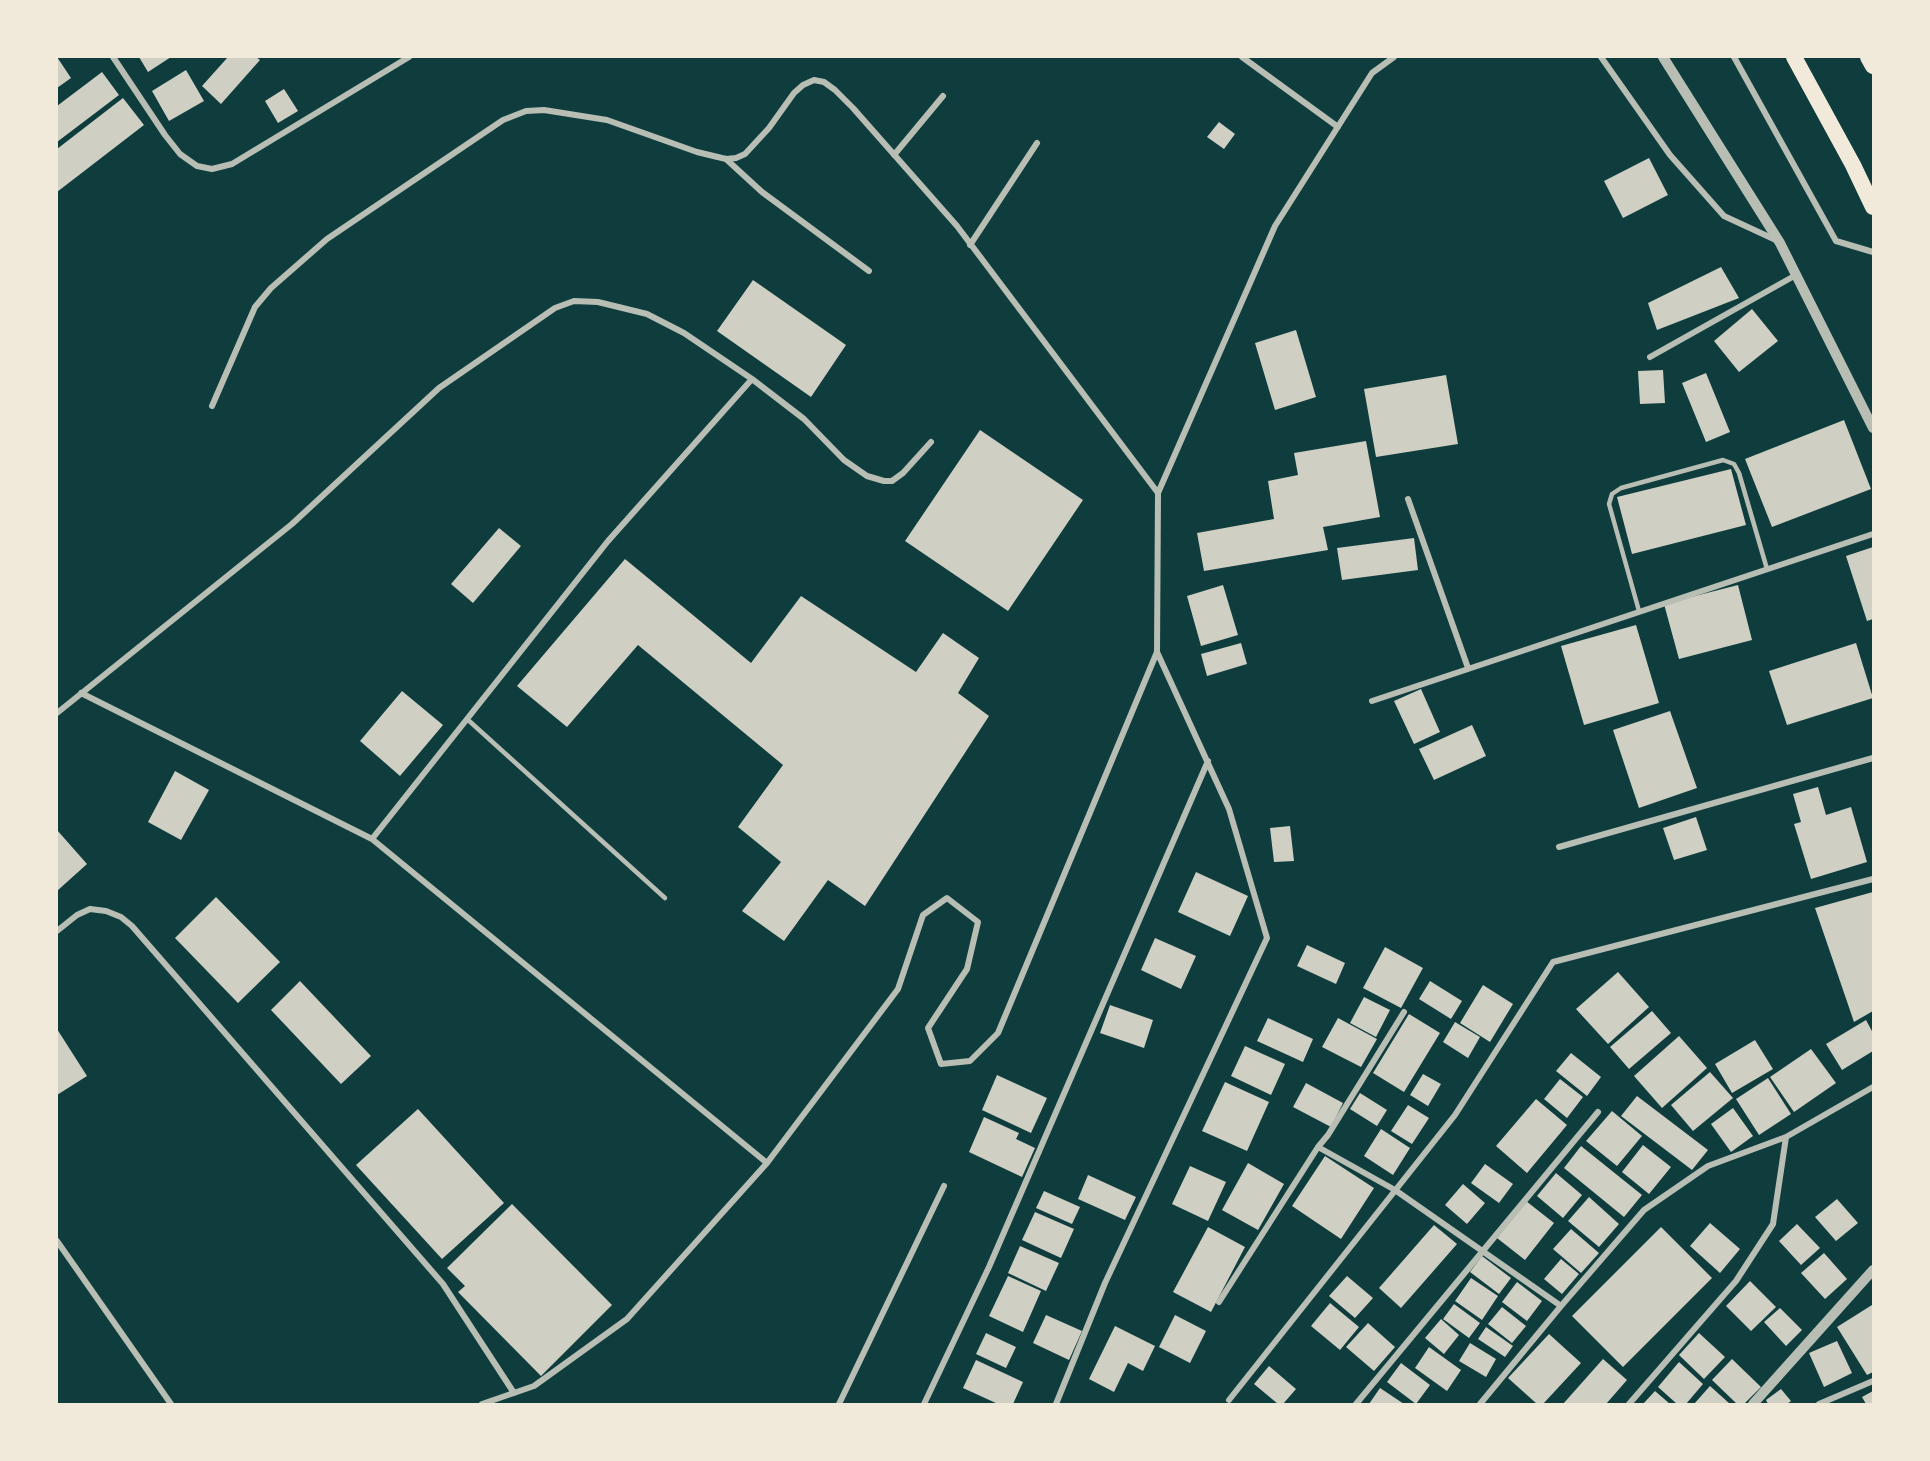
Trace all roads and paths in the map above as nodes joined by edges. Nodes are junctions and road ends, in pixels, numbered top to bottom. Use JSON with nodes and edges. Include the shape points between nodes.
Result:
{"nodes":[{"id":1,"x":113,"y":57,"type":"edge"},
{"id":2,"x":409,"y":57,"type":"edge"},
{"id":3,"x":1242,"y":57,"type":"edge"},
{"id":4,"x":1394,"y":57,"type":"edge"},
{"id":5,"x":1601,"y":57,"type":"edge"},
{"id":6,"x":1663,"y":57,"type":"edge"},
{"id":7,"x":1734,"y":57,"type":"edge"},
{"id":8,"x":1794,"y":57,"type":"edge"},
{"id":9,"x":1868,"y":57,"type":"edge"},
{"id":10,"x":1873,"y":66,"type":"edge"},
{"id":11,"x":943,"y":96,"type":"dead end"},
{"id":12,"x":1338,"y":127,"type":"junction"},
{"id":13,"x":1037,"y":143,"type":"dead end"},
{"id":14,"x":894,"y":155,"type":"junction"},
{"id":15,"x":726,"y":159,"type":"junction"},
{"id":16,"x":1873,"y":207,"type":"edge"},
{"id":17,"x":1780,"y":243,"type":"junction"},
{"id":18,"x":970,"y":244,"type":"junction"},
{"id":19,"x":1873,"y":252,"type":"edge"},
{"id":20,"x":869,"y":271,"type":"dead end"},
{"id":21,"x":1796,"y":275,"type":"junction"},
{"id":22,"x":1650,"y":357,"type":"dead end"},
{"id":23,"x":752,"y":379,"type":"junction"},
{"id":24,"x":212,"y":406,"type":"dead end"},
{"id":25,"x":1873,"y":428,"type":"edge"},
{"id":26,"x":931,"y":442,"type":"dead end"},
{"id":27,"x":1158,"y":494,"type":"junction"},
{"id":28,"x":1408,"y":499,"type":"dead end"},
{"id":29,"x":1873,"y":534,"type":"edge"},
{"id":30,"x":1767,"y":569,"type":"junction"},
{"id":31,"x":1639,"y":611,"type":"junction"},
{"id":32,"x":1157,"y":652,"type":"junction"},
{"id":33,"x":1468,"y":668,"type":"junction"},
{"id":34,"x":81,"y":693,"type":"junction"},
{"id":35,"x":1372,"y":700,"type":"dead end"},
{"id":36,"x":57,"y":713,"type":"edge"},
{"id":37,"x":467,"y":719,"type":"junction"},
{"id":38,"x":1873,"y":758,"type":"edge"},
{"id":39,"x":1208,"y":761,"type":"junction"},
{"id":40,"x":372,"y":840,"type":"junction"},
{"id":41,"x":1559,"y":847,"type":"dead end"},
{"id":42,"x":1873,"y":879,"type":"edge"},
{"id":43,"x":665,"y":898,"type":"dead end"},
{"id":44,"x":57,"y":931,"type":"edge"},
{"id":45,"x":1404,"y":1012,"type":"dead end"},
{"id":46,"x":1873,"y":1087,"type":"edge"},
{"id":47,"x":1598,"y":1112,"type":"dead end"},
{"id":48,"x":1786,"y":1137,"type":"junction"},
{"id":49,"x":1318,"y":1147,"type":"junction"},
{"id":50,"x":767,"y":1163,"type":"junction"},
{"id":51,"x":944,"y":1186,"type":"dead end"},
{"id":52,"x":1395,"y":1190,"type":"junction"},
{"id":53,"x":57,"y":1241,"type":"edge"},
{"id":54,"x":1482,"y":1252,"type":"junction"},
{"id":55,"x":1873,"y":1270,"type":"edge"},
{"id":56,"x":1219,"y":1302,"type":"dead end"},
{"id":57,"x":1561,"y":1306,"type":"junction"},
{"id":58,"x":1873,"y":1381,"type":"edge"},
{"id":59,"x":514,"y":1393,"type":"junction"},
{"id":60,"x":1229,"y":1400,"type":"dead end"},
{"id":61,"x":171,"y":1404,"type":"edge"},
{"id":62,"x":482,"y":1404,"type":"edge"},
{"id":63,"x":839,"y":1404,"type":"edge"},
{"id":64,"x":924,"y":1404,"type":"edge"},
{"id":65,"x":1056,"y":1404,"type":"edge"},
{"id":66,"x":1356,"y":1404,"type":"edge"},
{"id":67,"x":1480,"y":1404,"type":"edge"},
{"id":68,"x":1629,"y":1404,"type":"edge"},
{"id":69,"x":1753,"y":1404,"type":"edge"},
{"id":70,"x":1819,"y":1404,"type":"edge"}],
"edges":[{"from":1,"to":2,"type":"street","via":[[180,154],[197,166],[212,169],[232,164]]},
{"from":3,"to":12,"type":"street"},
{"from":4,"to":12,"type":"street","via":[[1372,73]]},
{"from":5,"to":17,"type":"street","via":[[1670,155],[1724,216]]},
{"from":6,"to":17,"type":"street"},
{"from":7,"to":19,"type":"street","via":[[1836,241]]},
{"from":8,"to":16,"type":"highway"},
{"from":9,"to":10,"type":"highway"},
{"from":11,"to":14,"type":"street"},
{"from":12,"to":27,"type":"street","via":[[1275,226]]},
{"from":13,"to":18,"type":"street"},
{"from":14,"to":15,"type":"street","via":[[835,90],[814,80],[794,93],[745,154]]},
{"from":14,"to":18,"type":"street"},
{"from":15,"to":20,"type":"street","via":[[762,192]]},
{"from":15,"to":24,"type":"street","via":[[607,120],[544,110],[526,111],[503,120],[327,239],[271,288],[255,308]]},
{"from":17,"to":21,"type":"street"},
{"from":18,"to":27,"type":"street"},
{"from":21,"to":22,"type":"street"},
{"from":21,"to":25,"type":"street"},
{"from":23,"to":26,"type":"street","via":[[804,419],[844,460],[884,482],[903,474]]},
{"from":23,"to":34,"type":"street","via":[[684,333],[647,314],[598,302],[574,301],[555,308],[439,387],[292,524]]},
{"from":23,"to":37,"type":"street","via":[[608,541]]},
{"from":27,"to":32,"type":"street"},
{"from":28,"to":33,"type":"street"},
{"from":29,"to":30,"type":"street"},
{"from":30,"to":31,"type":"street"},
{"from":30,"to":31,"type":"lane","via":[[1734,464],[1723,460],[1621,488],[1611,494],[1609,504]]},
{"from":31,"to":33,"type":"street"},
{"from":32,"to":39,"type":"street"},
{"from":32,"to":50,"type":"street","via":[[998,1033],[970,1061],[941,1064],[928,1028],[967,969],[978,922],[947,898],[923,915],[898,989]]},
{"from":33,"to":35,"type":"street"},
{"from":34,"to":36,"type":"street"},
{"from":34,"to":40,"type":"street"},
{"from":37,"to":40,"type":"street"},
{"from":37,"to":43,"type":"lane"},
{"from":38,"to":41,"type":"street"},
{"from":39,"to":64,"type":"street","via":[[989,1267]]},
{"from":39,"to":65,"type":"street","via":[[1229,809],[1267,938],[1105,1283]]},
{"from":40,"to":50,"type":"street"},
{"from":42,"to":52,"type":"street","via":[[1553,962],[1455,1115]]},
{"from":44,"to":59,"type":"street","via":[[90,909],[106,911],[132,926],[443,1284]]},
{"from":45,"to":49,"type":"street"},
{"from":46,"to":48,"type":"street"},
{"from":47,"to":54,"type":"street"},
{"from":48,"to":57,"type":"street","via":[[1708,1166],[1644,1210]]},
{"from":48,"to":68,"type":"street","via":[[1773,1224],[1736,1281]]},
{"from":49,"to":52,"type":"street"},
{"from":49,"to":56,"type":"street"},
{"from":50,"to":59,"type":"street","via":[[627,1319],[534,1386]]},
{"from":51,"to":63,"type":"street"},
{"from":52,"to":54,"type":"street"},
{"from":52,"to":60,"type":"street"},
{"from":53,"to":61,"type":"street"},
{"from":54,"to":57,"type":"street"},
{"from":54,"to":66,"type":"street"},
{"from":55,"to":69,"type":"street"},
{"from":57,"to":67,"type":"street"},
{"from":58,"to":70,"type":"street"},
{"from":59,"to":62,"type":"street"}]}
